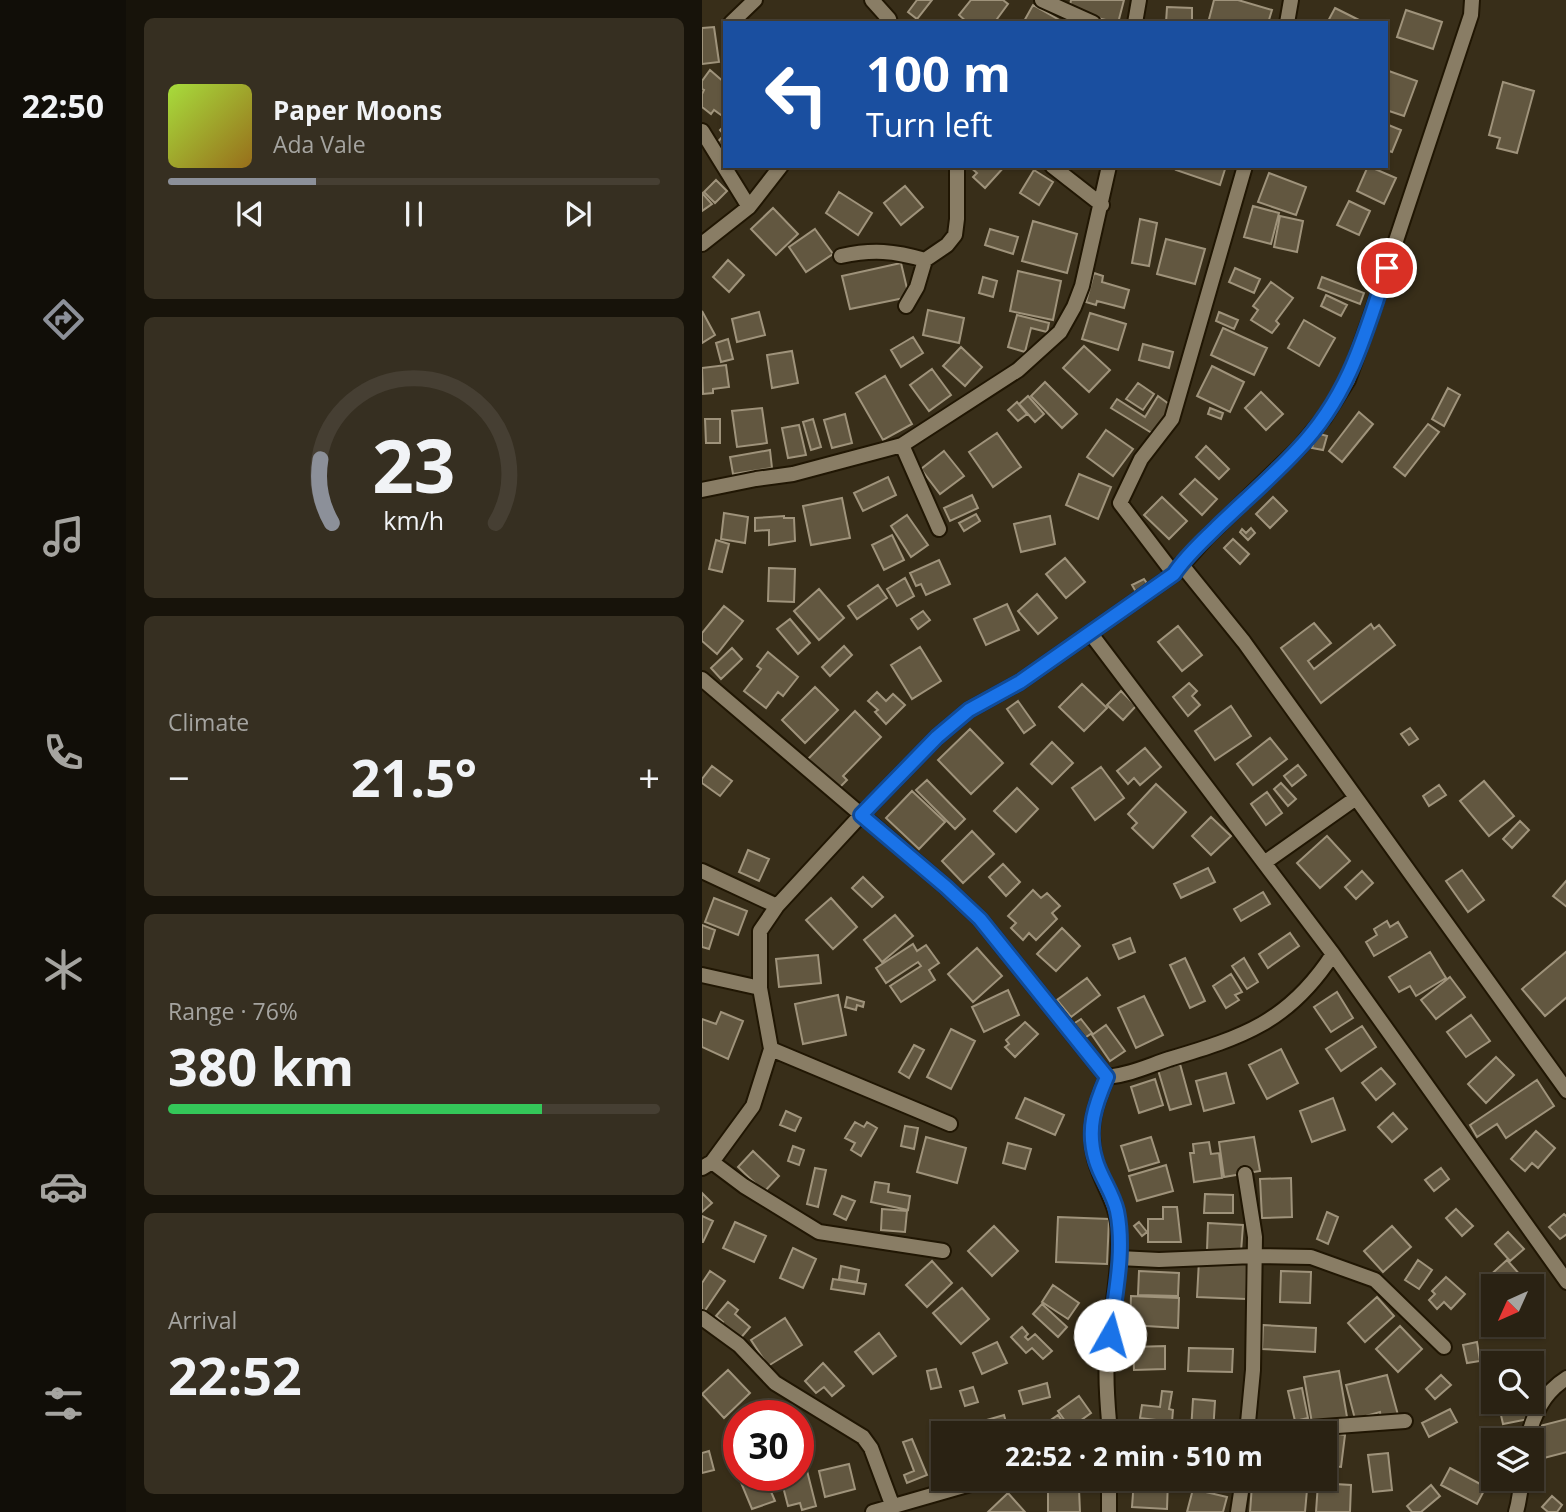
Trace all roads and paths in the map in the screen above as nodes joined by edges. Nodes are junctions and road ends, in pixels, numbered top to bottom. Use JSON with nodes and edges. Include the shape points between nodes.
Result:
{"nodes":[{"id":1,"x":754,"y":0,"type":"edge"},
{"id":2,"x":872,"y":0,"type":"edge"},
{"id":3,"x":1042,"y":0,"type":"edge"},
{"id":4,"x":1139,"y":0,"type":"edge"},
{"id":5,"x":1291,"y":0,"type":"edge"},
{"id":6,"x":1472,"y":0,"type":"edge"},
{"id":7,"x":733,"y":21,"type":"edge"},
{"id":8,"x":890,"y":21,"type":"edge"},
{"id":9,"x":1089,"y":21,"type":"edge"},
{"id":10,"x":1135,"y":21,"type":"edge"},
{"id":11,"x":1286,"y":21,"type":"edge"},
{"id":12,"x":702,"y":131,"type":"edge"},
{"id":13,"x":723,"y":165,"type":"edge"},
{"id":14,"x":725,"y":168,"type":"edge"},
{"id":15,"x":779,"y":168,"type":"edge"},
{"id":16,"x":957,"y":168,"type":"edge"},
{"id":17,"x":1054,"y":168,"type":"edge"},
{"id":18,"x":1109,"y":168,"type":"edge"},
{"id":19,"x":1244,"y":168,"type":"edge"},
{"id":20,"x":1102,"y":205,"type":"junction"},
{"id":21,"x":749,"y":207,"type":"junction"},
{"id":22,"x":702,"y":244,"type":"edge"},
{"id":23,"x":841,"y":256,"type":"dead end"},
{"id":24,"x":925,"y":260,"type":"junction"},
{"id":25,"x":906,"y":306,"type":"dead end"},
{"id":26,"x":902,"y":445,"type":"junction"},
{"id":27,"x":702,"y":490,"type":"edge"},
{"id":28,"x":939,"y":529,"type":"dead end"},
{"id":29,"x":1177,"y":569,"type":"junction"},
{"id":30,"x":1091,"y":634,"type":"junction"},
{"id":31,"x":702,"y":679,"type":"edge"},
{"id":32,"x":1356,"y":798,"type":"junction"},
{"id":33,"x":861,"y":815,"type":"junction"},
{"id":34,"x":1264,"y":863,"type":"junction"},
{"id":35,"x":702,"y":871,"type":"edge"},
{"id":36,"x":777,"y":906,"type":"junction"},
{"id":37,"x":1333,"y":954,"type":"junction"},
{"id":38,"x":702,"y":975,"type":"edge"},
{"id":39,"x":760,"y":988,"type":"junction"},
{"id":40,"x":771,"y":1049,"type":"junction"},
{"id":41,"x":1107,"y":1077,"type":"junction"},
{"id":42,"x":1566,"y":1091,"type":"edge"},
{"id":43,"x":950,"y":1124,"type":"dead end"},
{"id":44,"x":707,"y":1165,"type":"edge"},
{"id":45,"x":1245,"y":1174,"type":"dead end"},
{"id":46,"x":943,"y":1251,"type":"dead end"},
{"id":47,"x":1254,"y":1256,"type":"junction"},
{"id":48,"x":1119,"y":1258,"type":"junction"},
{"id":49,"x":1566,"y":1282,"type":"edge"},
{"id":50,"x":702,"y":1318,"type":"edge"},
{"id":51,"x":1444,"y":1347,"type":"dead end"},
{"id":52,"x":1566,"y":1378,"type":"edge"},
{"id":53,"x":1109,"y":1421,"type":"edge"},
{"id":54,"x":1248,"y":1421,"type":"edge"},
{"id":55,"x":1404,"y":1421,"type":"dead end"},
{"id":56,"x":1337,"y":1426,"type":"edge"},
{"id":57,"x":1529,"y":1428,"type":"edge"},
{"id":58,"x":951,"y":1491,"type":"edge"},
{"id":59,"x":1109,"y":1491,"type":"edge"},
{"id":60,"x":1241,"y":1491,"type":"edge"},
{"id":61,"x":1519,"y":1491,"type":"edge"},
{"id":62,"x":893,"y":1510,"type":"edge"},
{"id":63,"x":873,"y":1512,"type":"edge"},
{"id":64,"x":1109,"y":1512,"type":"edge"},
{"id":65,"x":1238,"y":1512,"type":"edge"},
{"id":66,"x":1516,"y":1512,"type":"edge"}],
"edges":[{"from":1,"to":7,"type":"street"},
{"from":2,"to":8,"type":"street"},
{"from":3,"to":9,"type":"street"},
{"from":4,"to":10,"type":"street"},
{"from":5,"to":11,"type":"street"},
{"from":6,"to":29,"type":"street","via":[[1348,380],[1299,449]]},
{"from":12,"to":13,"type":"street"},
{"from":14,"to":21,"type":"street"},
{"from":15,"to":21,"type":"street"},
{"from":16,"to":24,"type":"street","via":[[955,235]]},
{"from":17,"to":20,"type":"street"},
{"from":18,"to":20,"type":"street"},
{"from":19,"to":29,"type":"street","via":[[1172,419],[1141,459],[1120,503]]},
{"from":20,"to":26,"type":"street","via":[[1082,286],[1060,331],[1018,370]]},
{"from":21,"to":22,"type":"street"},
{"from":23,"to":24,"type":"street","via":[[898,252]]},
{"from":24,"to":25,"type":"street"},
{"from":26,"to":27,"type":"street","via":[[793,474]]},
{"from":26,"to":28,"type":"street"},
{"from":29,"to":30,"type":"street"},
{"from":29,"to":32,"type":"street","via":[[1244,642]]},
{"from":30,"to":33,"type":"street","via":[[969,710]]},
{"from":30,"to":34,"type":"street"},
{"from":31,"to":33,"type":"street"},
{"from":32,"to":34,"type":"street"},
{"from":32,"to":42,"type":"street"},
{"from":33,"to":36,"type":"street"},
{"from":33,"to":41,"type":"street","via":[[980,919]]},
{"from":34,"to":37,"type":"street"},
{"from":35,"to":36,"type":"street"},
{"from":36,"to":39,"type":"street","via":[[760,931]]},
{"from":37,"to":41,"type":"street","via":[[1317,978],[1271,1021],[1245,1035]]},
{"from":37,"to":49,"type":"street"},
{"from":38,"to":39,"type":"street"},
{"from":39,"to":40,"type":"street"},
{"from":40,"to":43,"type":"street"},
{"from":40,"to":44,"type":"street","via":[[753,1106]]},
{"from":41,"to":48,"type":"street","via":[[1095,1102],[1091,1135],[1095,1160],[1116,1209]]},
{"from":44,"to":46,"type":"street","via":[[819,1232]]},
{"from":45,"to":47,"type":"street"},
{"from":47,"to":48,"type":"street"},
{"from":47,"to":51,"type":"street","via":[[1311,1257],[1375,1280]]},
{"from":47,"to":54,"type":"street"},
{"from":48,"to":53,"type":"street","via":[[1106,1361]]},
{"from":50,"to":62,"type":"street","via":[[739,1345],[775,1383],[863,1437]]},
{"from":52,"to":57,"type":"street","via":[[1545,1396]]},
{"from":55,"to":56,"type":"street"},
{"from":58,"to":62,"type":"street"},
{"from":59,"to":64,"type":"street"},
{"from":60,"to":65,"type":"street"},
{"from":61,"to":66,"type":"street"},
{"from":62,"to":63,"type":"street"}]}
